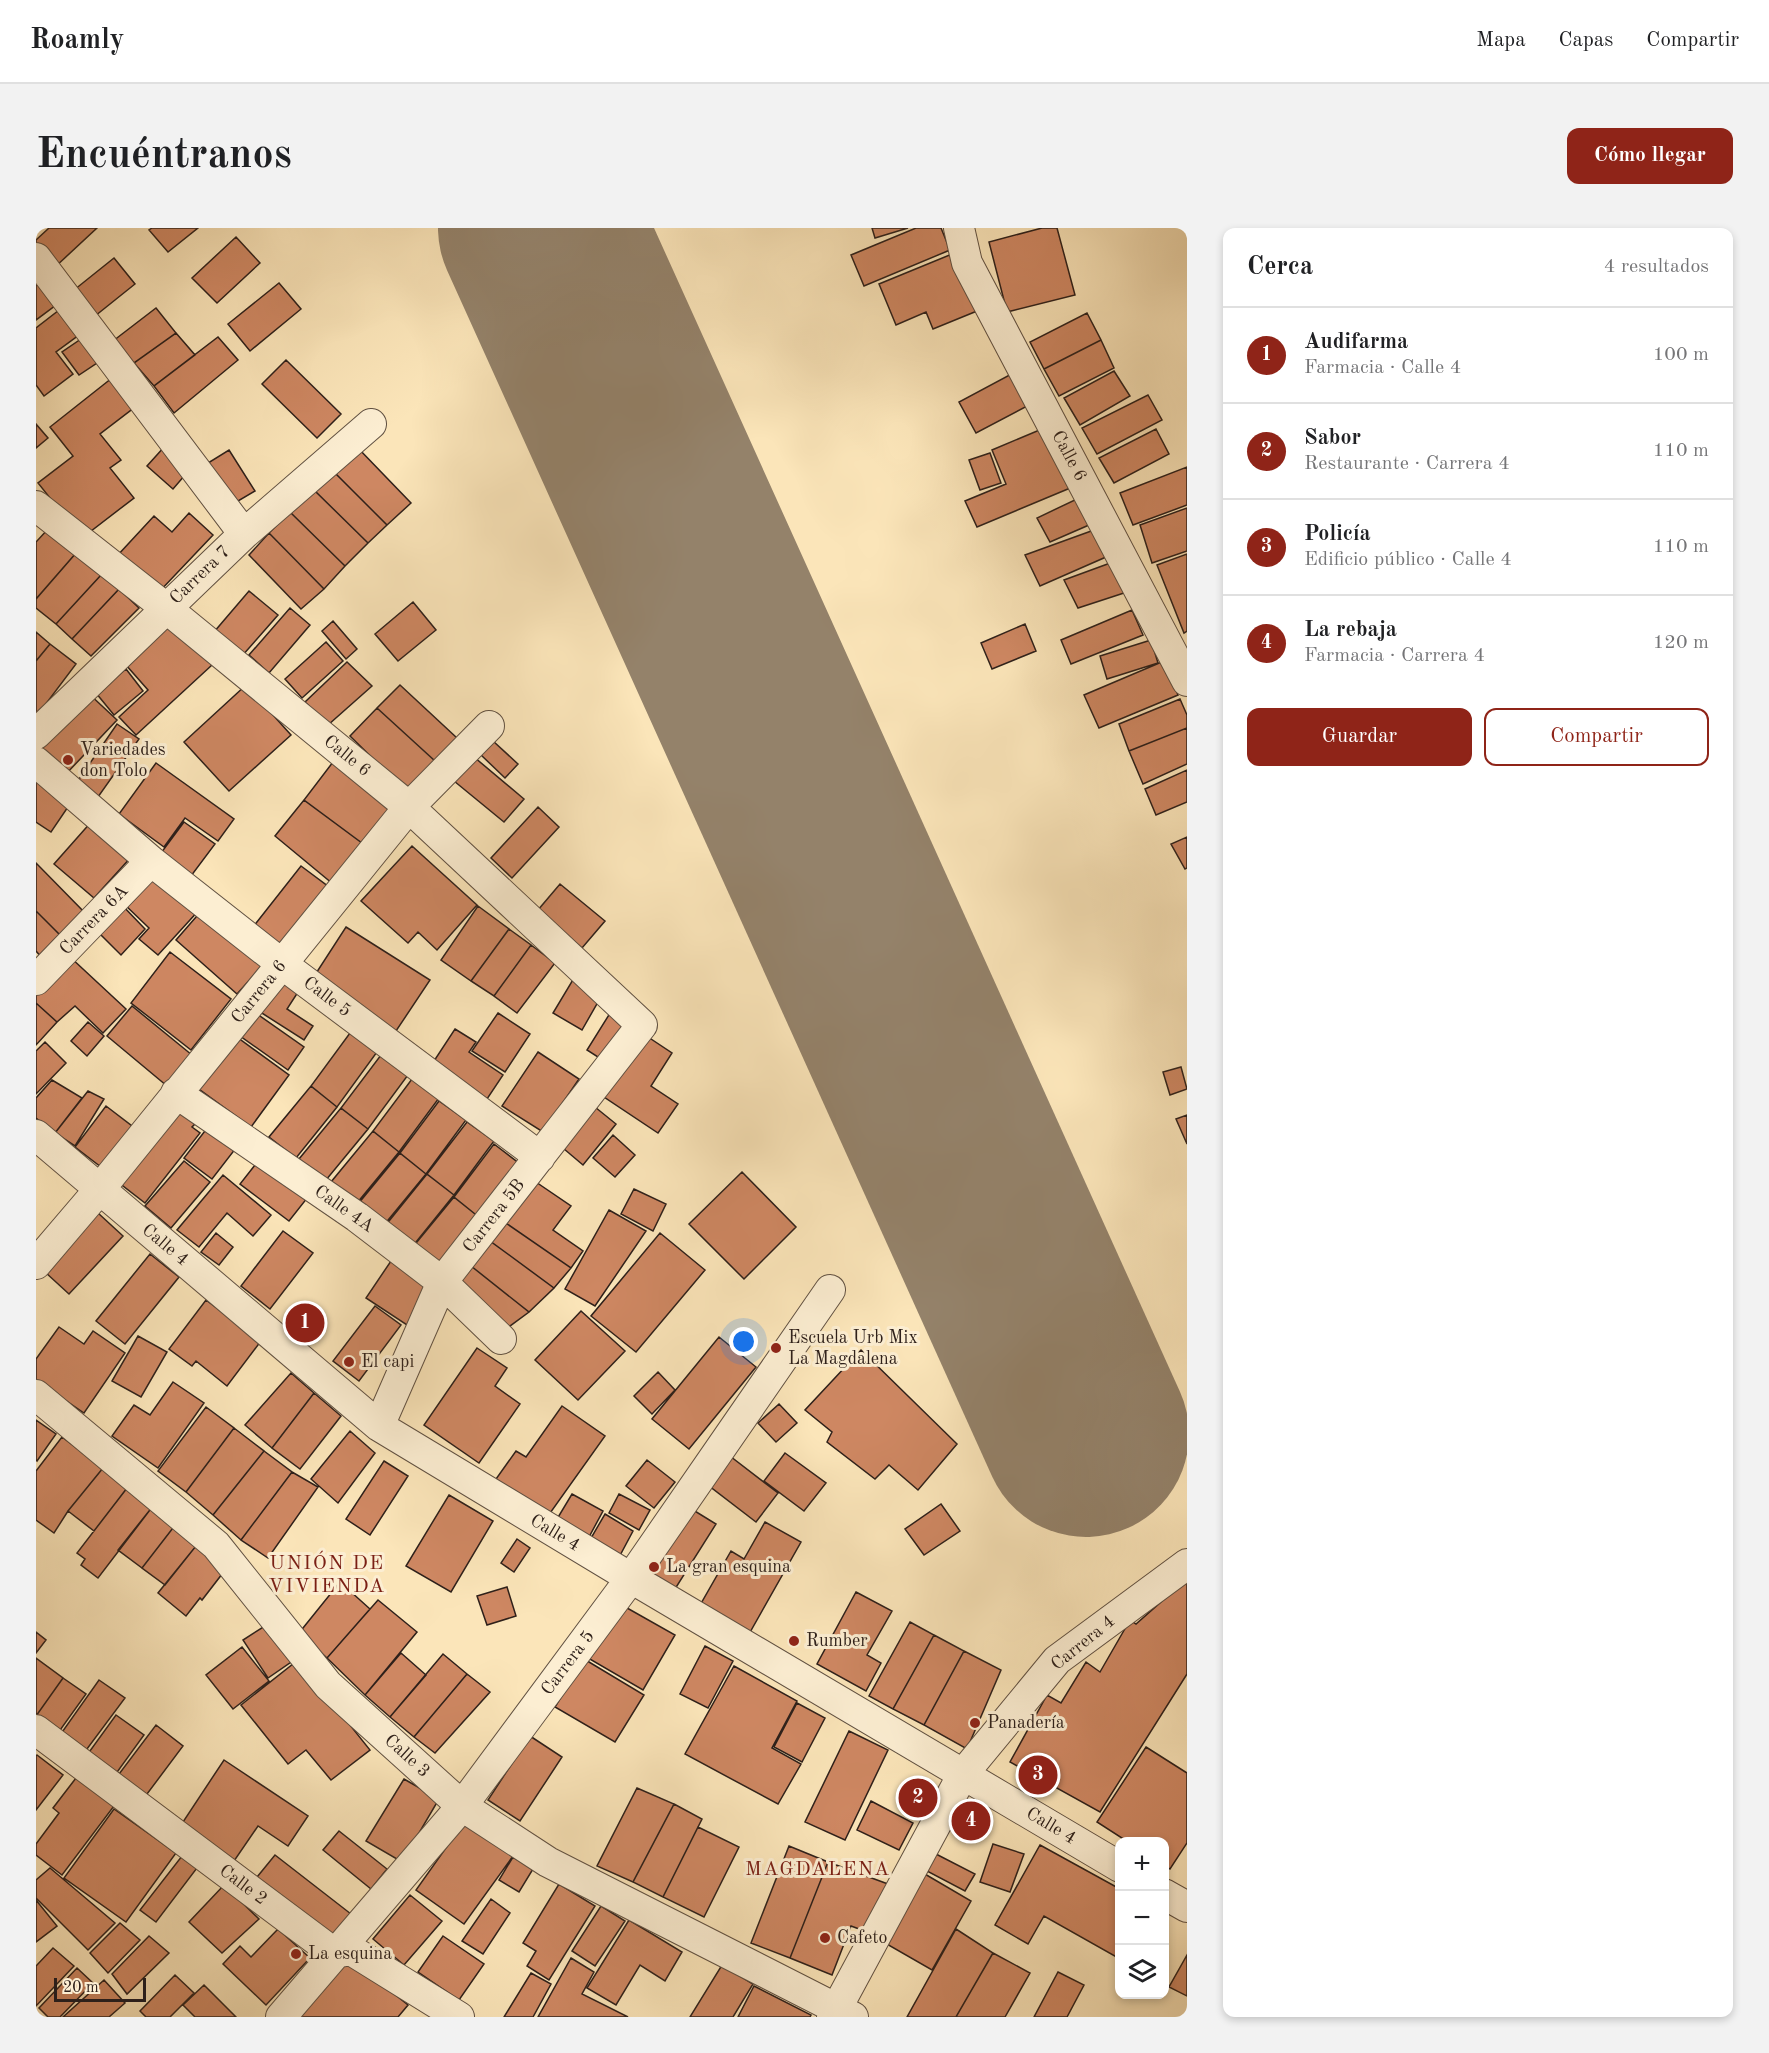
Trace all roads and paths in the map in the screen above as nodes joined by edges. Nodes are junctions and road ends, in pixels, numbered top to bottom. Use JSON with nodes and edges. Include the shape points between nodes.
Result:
{"nodes":[{"id":1,"x":959,"y":228,"type":"edge"},
{"id":2,"x":36,"y":258,"type":"edge"},
{"id":3,"x":371,"y":424,"type":"dead end"},
{"id":4,"x":36,"y":506,"type":"edge"},
{"id":5,"x":244,"y":534,"type":"junction"},
{"id":6,"x":166,"y":608,"type":"junction"},
{"id":7,"x":1187,"y":681,"type":"edge"},
{"id":8,"x":489,"y":726,"type":"dead end"},
{"id":9,"x":36,"y":734,"type":"edge"},
{"id":10,"x":36,"y":762,"type":"edge"},
{"id":11,"x":409,"y":807,"type":"junction"},
{"id":12,"x":152,"y":861,"type":"junction"},
{"id":13,"x":282,"y":964,"type":"junction"},
{"id":14,"x":36,"y":980,"type":"edge"},
{"id":15,"x":642,"y":1025,"type":"joint"},
{"id":16,"x":176,"y":1093,"type":"junction"},
{"id":17,"x":36,"y":1135,"type":"edge"},
{"id":18,"x":540,"y":1157,"type":"junction"},
{"id":19,"x":99,"y":1190,"type":"junction"},
{"id":20,"x":36,"y":1264,"type":"edge"},
{"id":21,"x":442,"y":1282,"type":"junction"},
{"id":22,"x":830,"y":1290,"type":"dead end"},
{"id":23,"x":501,"y":1339,"type":"dead end"},
{"id":24,"x":36,"y":1395,"type":"edge"},
{"id":25,"x":379,"y":1426,"type":"junction"},
{"id":26,"x":1187,"y":1564,"type":"edge"},
{"id":27,"x":631,"y":1578,"type":"junction"},
{"id":28,"x":36,"y":1730,"type":"edge"},
{"id":29,"x":963,"y":1774,"type":"junction"},
{"id":30,"x":462,"y":1806,"type":"junction"},
{"id":31,"x":1115,"y":1865,"type":"edge"},
{"id":32,"x":1169,"y":1897,"type":"edge"},
{"id":33,"x":1187,"y":1907,"type":"edge"},
{"id":34,"x":334,"y":1953,"type":"junction"},
{"id":35,"x":841,"y":2014,"type":"edge"},
{"id":36,"x":280,"y":2017,"type":"edge"},
{"id":37,"x":459,"y":2017,"type":"edge"}],
"edges":[{"from":1,"to":7,"type":"street","name":"Calle 6","via":[[968,263]]},
{"from":2,"to":5,"type":"street"},
{"from":3,"to":5,"type":"street","name":"Carrera 7"},
{"from":4,"to":6,"type":"street","name":"Calle 6"},
{"from":5,"to":6,"type":"street","name":"Carrera 7"},
{"from":6,"to":9,"type":"street","name":"Carrera 7"},
{"from":6,"to":11,"type":"street","name":"Calle 6"},
{"from":8,"to":11,"type":"street","name":"Carrera 6"},
{"from":10,"to":12,"type":"street","name":"Calle 5"},
{"from":11,"to":13,"type":"street","name":"Carrera 6"},
{"from":11,"to":15,"type":"street","name":"Calle 6"},
{"from":12,"to":13,"type":"street","name":"Calle 5"},
{"from":12,"to":14,"type":"street","name":"Carrera 6A"},
{"from":13,"to":16,"type":"street","name":"Carrera 6"},
{"from":13,"to":18,"type":"street","name":"Calle 5"},
{"from":15,"to":18,"type":"street","name":"Carrera 5B"},
{"from":16,"to":19,"type":"street","name":"Carrera 6"},
{"from":16,"to":21,"type":"street","name":"Calle 4A","via":[[357,1217]]},
{"from":17,"to":19,"type":"street","name":"Calle 4"},
{"from":18,"to":21,"type":"street","name":"Carrera 5B"},
{"from":19,"to":20,"type":"street","name":"Carrera 6"},
{"from":19,"to":25,"type":"street","name":"Calle 4"},
{"from":21,"to":23,"type":"street","name":"Calle 4A"},
{"from":21,"to":25,"type":"street","name":"Carrera 5B"},
{"from":22,"to":27,"type":"street","name":"Carrera 5"},
{"from":24,"to":30,"type":"street","name":"Calle 3","via":[[216,1545],[328,1685]]},
{"from":25,"to":27,"type":"street","name":"Calle 4"},
{"from":26,"to":29,"type":"street","name":"Carrera 4","via":[[1056,1660]]},
{"from":27,"to":29,"type":"street","name":"Calle 4"},
{"from":27,"to":30,"type":"street","name":"Carrera 5"},
{"from":28,"to":34,"type":"street","name":"Calle 2"},
{"from":29,"to":31,"type":"street","name":"Calle 4"},
{"from":29,"to":35,"type":"street","name":"Carrera 4"},
{"from":30,"to":34,"type":"street","name":"Carrera 5"},
{"from":30,"to":35,"type":"street","name":"Calle 3","via":[[548,1862]]},
{"from":32,"to":33,"type":"street"},
{"from":34,"to":36,"type":"street","name":"Carrera 5"},
{"from":34,"to":37,"type":"street","name":"Calle 2","via":[[351,1950]]}]}
